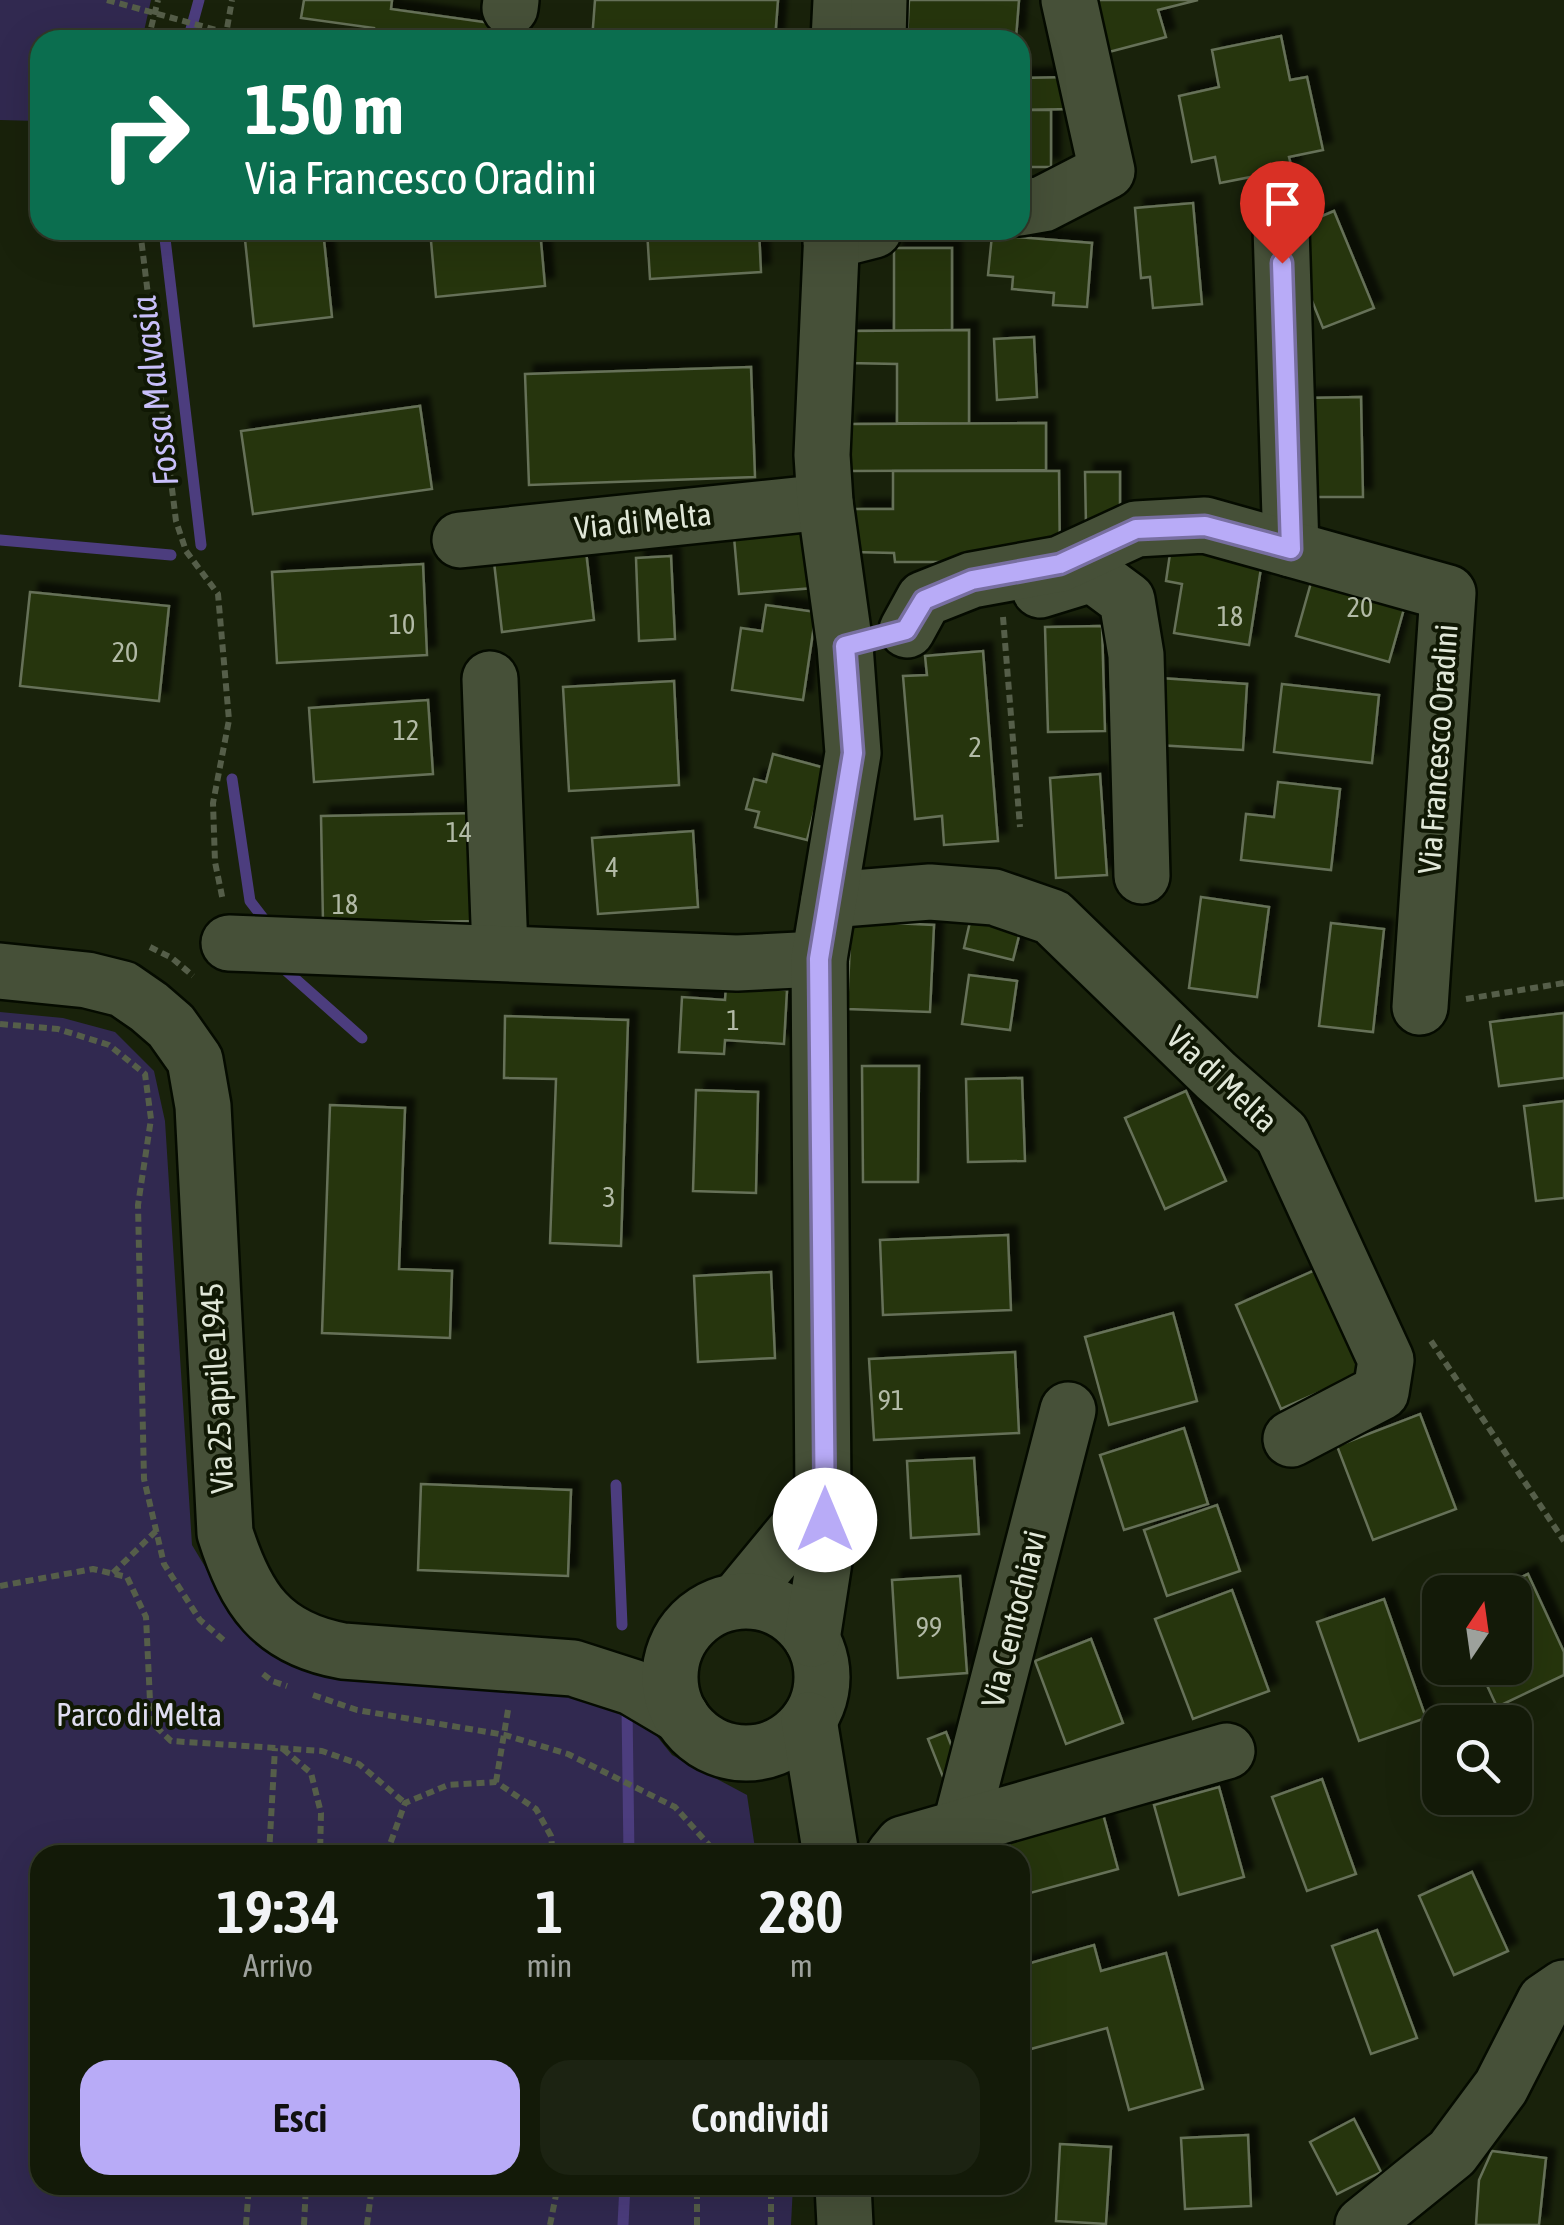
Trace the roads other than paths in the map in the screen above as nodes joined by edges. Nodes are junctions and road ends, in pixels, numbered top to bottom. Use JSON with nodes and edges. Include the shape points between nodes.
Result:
{"nodes":[{"id":1,"x":841,"y":0,"type":"edge"},
{"id":2,"x":879,"y":0,"type":"edge"},
{"id":3,"x":1069,"y":0,"type":"edge"},
{"id":4,"x":840,"y":30,"type":"edge"},
{"id":5,"x":878,"y":30,"type":"edge"},
{"id":6,"x":1030,"y":206,"type":"edge"},
{"id":7,"x":1281,"y":227,"type":"dead end"},
{"id":8,"x":859,"y":240,"type":"edge"},
{"id":9,"x":825,"y":502,"type":"junction"},
{"id":10,"x":460,"y":540,"type":"dead end"},
{"id":11,"x":1291,"y":549,"type":"junction"},
{"id":12,"x":906,"y":630,"type":"junction"},
{"id":13,"x":845,"y":646,"type":"junction"},
{"id":14,"x":490,"y":679,"type":"dead end"},
{"id":15,"x":1142,"y":876,"type":"dead end"},
{"id":16,"x":829,"y":900,"type":"junction"},
{"id":17,"x":263,"y":944,"type":"road end"},
{"id":18,"x":500,"y":951,"type":"junction"},
{"id":19,"x":819,"y":959,"type":"junction"},
{"id":20,"x":0,"y":970,"type":"edge"},
{"id":21,"x":1420,"y":1007,"type":"road end"},
{"id":22,"x":1068,"y":1410,"type":"dead end"},
{"id":23,"x":1291,"y":1438,"type":"dead end"},
{"id":24,"x":823,"y":1497,"type":"junction"},
{"id":25,"x":738,"y":1601,"type":"junction"},
{"id":26,"x":812,"y":1639,"type":"junction"},
{"id":27,"x":678,"y":1643,"type":"junction"},
{"id":28,"x":573,"y":1668,"type":"junction"},
{"id":29,"x":681,"y":1716,"type":"junction"},
{"id":30,"x":809,"y":1720,"type":"junction"},
{"id":31,"x":1227,"y":1751,"type":"dead end"},
{"id":32,"x":754,"y":1752,"type":"junction"},
{"id":33,"x":960,"y":1828,"type":"junction"},
{"id":34,"x":815,"y":1845,"type":"edge"},
{"id":35,"x":830,"y":1845,"type":"edge"},
{"id":36,"x":903,"y":1845,"type":"edge"},
{"id":37,"x":1564,"y":1988,"type":"edge"},
{"id":38,"x":843,"y":2195,"type":"edge"},
{"id":39,"x":844,"y":2225,"type":"edge"},
{"id":40,"x":1363,"y":2225,"type":"edge"}],
"edges":[{"from":1,"to":4,"type":"street"},
{"from":2,"to":5,"type":"street"},
{"from":3,"to":6,"type":"street","via":[[1107,171]]},
{"from":7,"to":11,"type":"street"},
{"from":8,"to":9,"type":"street","via":[[822,455]]},
{"from":9,"to":10,"type":"street","name":"Via di Melta"},
{"from":9,"to":13,"type":"street"},
{"from":11,"to":12,"type":"street","name":"Via Francesco Oradini","via":[[1205,526],[1136,529],[1060,564],[972,580],[924,600]]},
{"from":11,"to":21,"type":"street","name":"Via Francesco Oradini","via":[[1448,594]]},
{"from":12,"to":13,"type":"street"},
{"from":12,"to":15,"type":"street","via":[[1092,574],[1127,600],[1136,655]]},
{"from":13,"to":16,"type":"street","via":[[853,753]]},
{"from":14,"to":18,"type":"street"},
{"from":16,"to":19,"type":"street"},
{"from":16,"to":23,"type":"street","name":"Via di Melta","via":[[930,892],[994,897],[1052,917],[1282,1134],[1386,1360],[1381,1392]]},
{"from":17,"to":18,"type":"street"},
{"from":18,"to":19,"type":"street","via":[[737,963]]},
{"from":19,"to":24,"type":"street"},
{"from":20,"to":28,"type":"street","name":"Via 25 aprile 1945","via":[[123,989],[172,1026],[195,1060],[203,1106],[225,1534],[246,1590],[290,1635],[318,1646]]},
{"from":22,"to":33,"type":"street","name":"Via Centochiavi"},
{"from":24,"to":25,"type":"street"},
{"from":24,"to":26,"type":"street","via":[[827,1542]]},
{"from":25,"to":26,"type":"street","via":[[780,1609]]},
{"from":25,"to":27,"type":"street","via":[[698,1618]]},
{"from":26,"to":30,"type":"street","via":[[822,1679]]},
{"from":27,"to":28,"type":"street","name":"Via 25 aprile 1945"},
{"from":27,"to":29,"type":"street","via":[[670,1674]]},
{"from":28,"to":29,"type":"street","name":"Via 25 aprile 1945","via":[[632,1686]]},
{"from":29,"to":32,"type":"street","via":[[712,1745]]},
{"from":30,"to":32,"type":"street","via":[[786,1742]]},
{"from":30,"to":35,"type":"street"},
{"from":31,"to":33,"type":"street"},
{"from":32,"to":34,"type":"street"},
{"from":33,"to":36,"type":"street"},
{"from":37,"to":40,"type":"street","via":[[1545,2001],[1501,2087],[1452,2152]]},
{"from":38,"to":39,"type":"street"}]}
